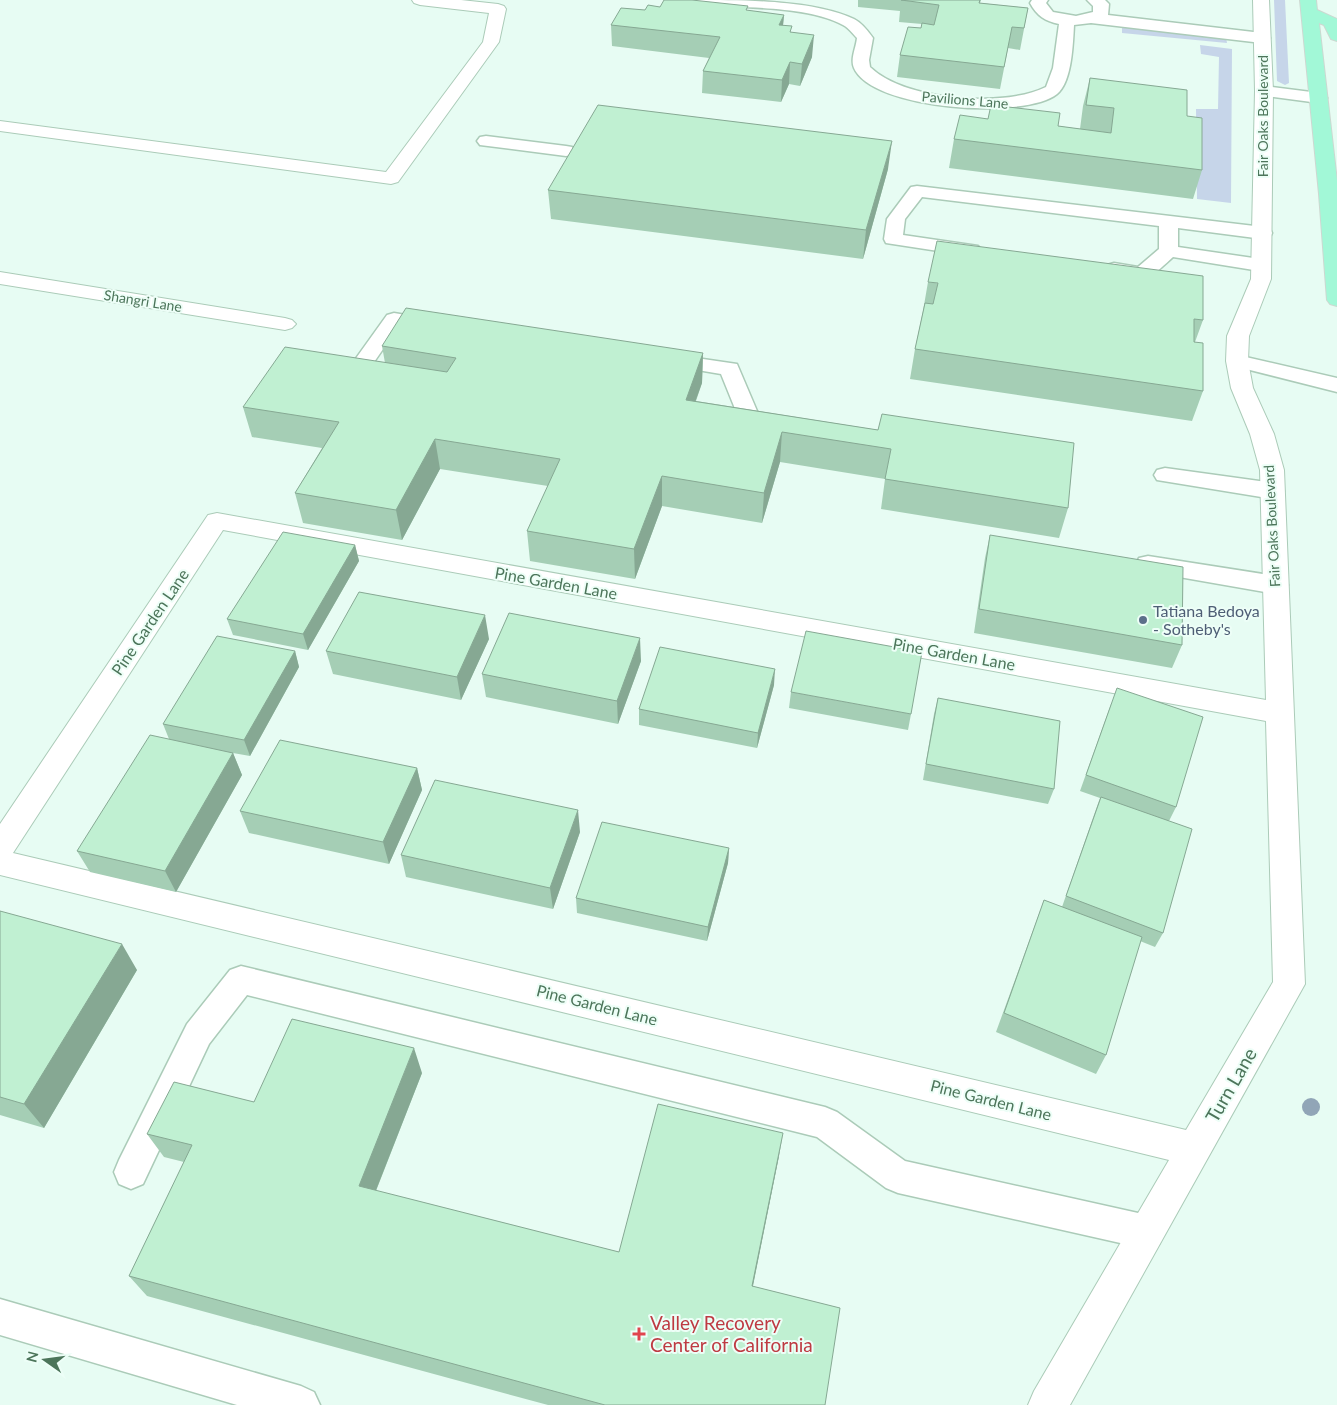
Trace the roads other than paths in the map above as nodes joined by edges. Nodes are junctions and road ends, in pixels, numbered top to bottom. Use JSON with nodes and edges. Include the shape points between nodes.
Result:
{"nodes":[{"id":1,"x":420,"y":0,"type":"edge"},
{"id":2,"x":704,"y":0,"type":"edge"},
{"id":3,"x":1040,"y":0,"type":"edge"},
{"id":4,"x":1261,"y":0,"type":"edge"},
{"id":5,"x":1098,"y":2,"type":"edge"},
{"id":6,"x":1117,"y":6,"type":"dead end"},
{"id":7,"x":1309,"y":7,"type":"edge"},
{"id":8,"x":1091,"y":18,"type":"junction"},
{"id":9,"x":1067,"y":20,"type":"junction"},
{"id":10,"x":1255,"y":26,"type":"junction"},
{"id":11,"x":1337,"y":36,"type":"edge"},
{"id":12,"x":1264,"y":91,"type":"junction"},
{"id":13,"x":1319,"y":98,"type":"junction"},
{"id":14,"x":1337,"y":108,"type":"edge"},
{"id":15,"x":0,"y":126,"type":"edge"},
{"id":16,"x":486,"y":141,"type":"dead end"},
{"id":17,"x":566,"y":151,"type":"dead end"},
{"id":18,"x":1333,"y":197,"type":"edge"},
{"id":19,"x":1168,"y":220,"type":"junction"},
{"id":20,"x":1263,"y":233,"type":"junction"},
{"id":21,"x":1169,"y":251,"type":"junction"},
{"id":22,"x":989,"y":252,"type":"edge"},
{"id":23,"x":1260,"y":265,"type":"junction"},
{"id":24,"x":1094,"y":267,"type":"edge"},
{"id":25,"x":0,"y":278,"type":"edge"},
{"id":26,"x":1337,"y":300,"type":"edge"},
{"id":27,"x":285,"y":324,"type":"dead end"},
{"id":28,"x":452,"y":328,"type":"edge"},
{"id":29,"x":654,"y":358,"type":"edge"},
{"id":30,"x":1236,"y":361,"type":"junction"},
{"id":31,"x":356,"y":373,"type":"edge"},
{"id":32,"x":1337,"y":385,"type":"edge"},
{"id":33,"x":746,"y":411,"type":"edge"},
{"id":34,"x":1165,"y":475,"type":"dead end"},
{"id":35,"x":1273,"y":491,"type":"junction"},
{"id":36,"x":1139,"y":562,"type":"edge"},
{"id":37,"x":1276,"y":585,"type":"junction"},
{"id":38,"x":1281,"y":722,"type":"junction"},
{"id":39,"x":0,"y":848,"type":"edge"},
{"id":40,"x":0,"y":862,"type":"edge"},
{"id":41,"x":1194,"y":1149,"type":"junction"},
{"id":42,"x":131,"y":1172,"type":"dead end"},
{"id":43,"x":1147,"y":1232,"type":"junction"},
{"id":44,"x":0,"y":1317,"type":"edge"},
{"id":45,"x":301,"y":1405,"type":"edge"},
{"id":46,"x":1048,"y":1405,"type":"edge"}],
"edges":[{"from":1,"to":15,"type":"street","via":[[498,9],[491,42],[391,178]]},
{"from":2,"to":9,"type":"lane","name":"Pavilions Lane","via":[[834,16],[858,28],[865,38],[860,62],[870,79],[882,86],[922,98],[994,105],[1033,100],[1053,89],[1058,80]]},
{"from":3,"to":9,"type":"lane","via":[[1040,8],[1046,13]]},
{"from":4,"to":10,"type":"street","name":"Fair Oaks Boulevard"},
{"from":5,"to":6,"type":"lane"},
{"from":5,"to":8,"type":"lane","via":[[1102,14]]},
{"from":7,"to":11,"type":"main road","via":[[1331,22]]},
{"from":7,"to":13,"type":"main road"},
{"from":8,"to":9,"type":"lane"},
{"from":8,"to":10,"type":"lane"},
{"from":10,"to":12,"type":"street","name":"Fair Oaks Boulevard"},
{"from":12,"to":13,"type":"lane"},
{"from":12,"to":20,"type":"street","name":"Fair Oaks Boulevard"},
{"from":13,"to":14,"type":"main road"},
{"from":13,"to":18,"type":"main road"},
{"from":16,"to":17,"type":"lane"},
{"from":18,"to":26,"type":"main road"},
{"from":19,"to":20,"type":"lane"},
{"from":19,"to":21,"type":"lane"},
{"from":19,"to":22,"type":"lane","via":[[917,192],[896,219],[893,239]]},
{"from":20,"to":23,"type":"street","name":"Fair Oaks Boulevard"},
{"from":21,"to":23,"type":"lane"},
{"from":21,"to":24,"type":"lane","via":[[1142,273]]},
{"from":23,"to":30,"type":"street","name":"Fair Oaks Boulevard","via":[[1261,279],[1238,336]]},
{"from":25,"to":27,"type":"street","name":"Shangri Lane"},
{"from":28,"to":31,"type":"lane","via":[[394,319]]},
{"from":29,"to":33,"type":"lane","via":[[730,369]]},
{"from":30,"to":32,"type":"lane"},
{"from":30,"to":35,"type":"street","name":"Fair Oaks Boulevard","via":[[1242,388],[1262,434],[1272,470]]},
{"from":34,"to":35,"type":"lane"},
{"from":35,"to":37,"type":"street","name":"Fair Oaks Boulevard"},
{"from":36,"to":37,"type":"lane"},
{"from":37,"to":38,"type":"street","name":"Fair Oaks Boulevard"},
{"from":38,"to":39,"type":"street","name":"Pine Garden Lane","via":[[216,522]]},
{"from":38,"to":41,"type":"street","name":"Turn Lane","via":[[1289,984]]},
{"from":40,"to":41,"type":"street","name":"Pine Garden Lane"},
{"from":41,"to":43,"type":"street","name":"Turn Lane"},
{"from":42,"to":43,"type":"lane","via":[[198,1034],[241,980],[825,1123],[898,1176]]},
{"from":43,"to":46,"type":"street","name":"Turn Lane"},
{"from":44,"to":45,"type":"lane"}]}
